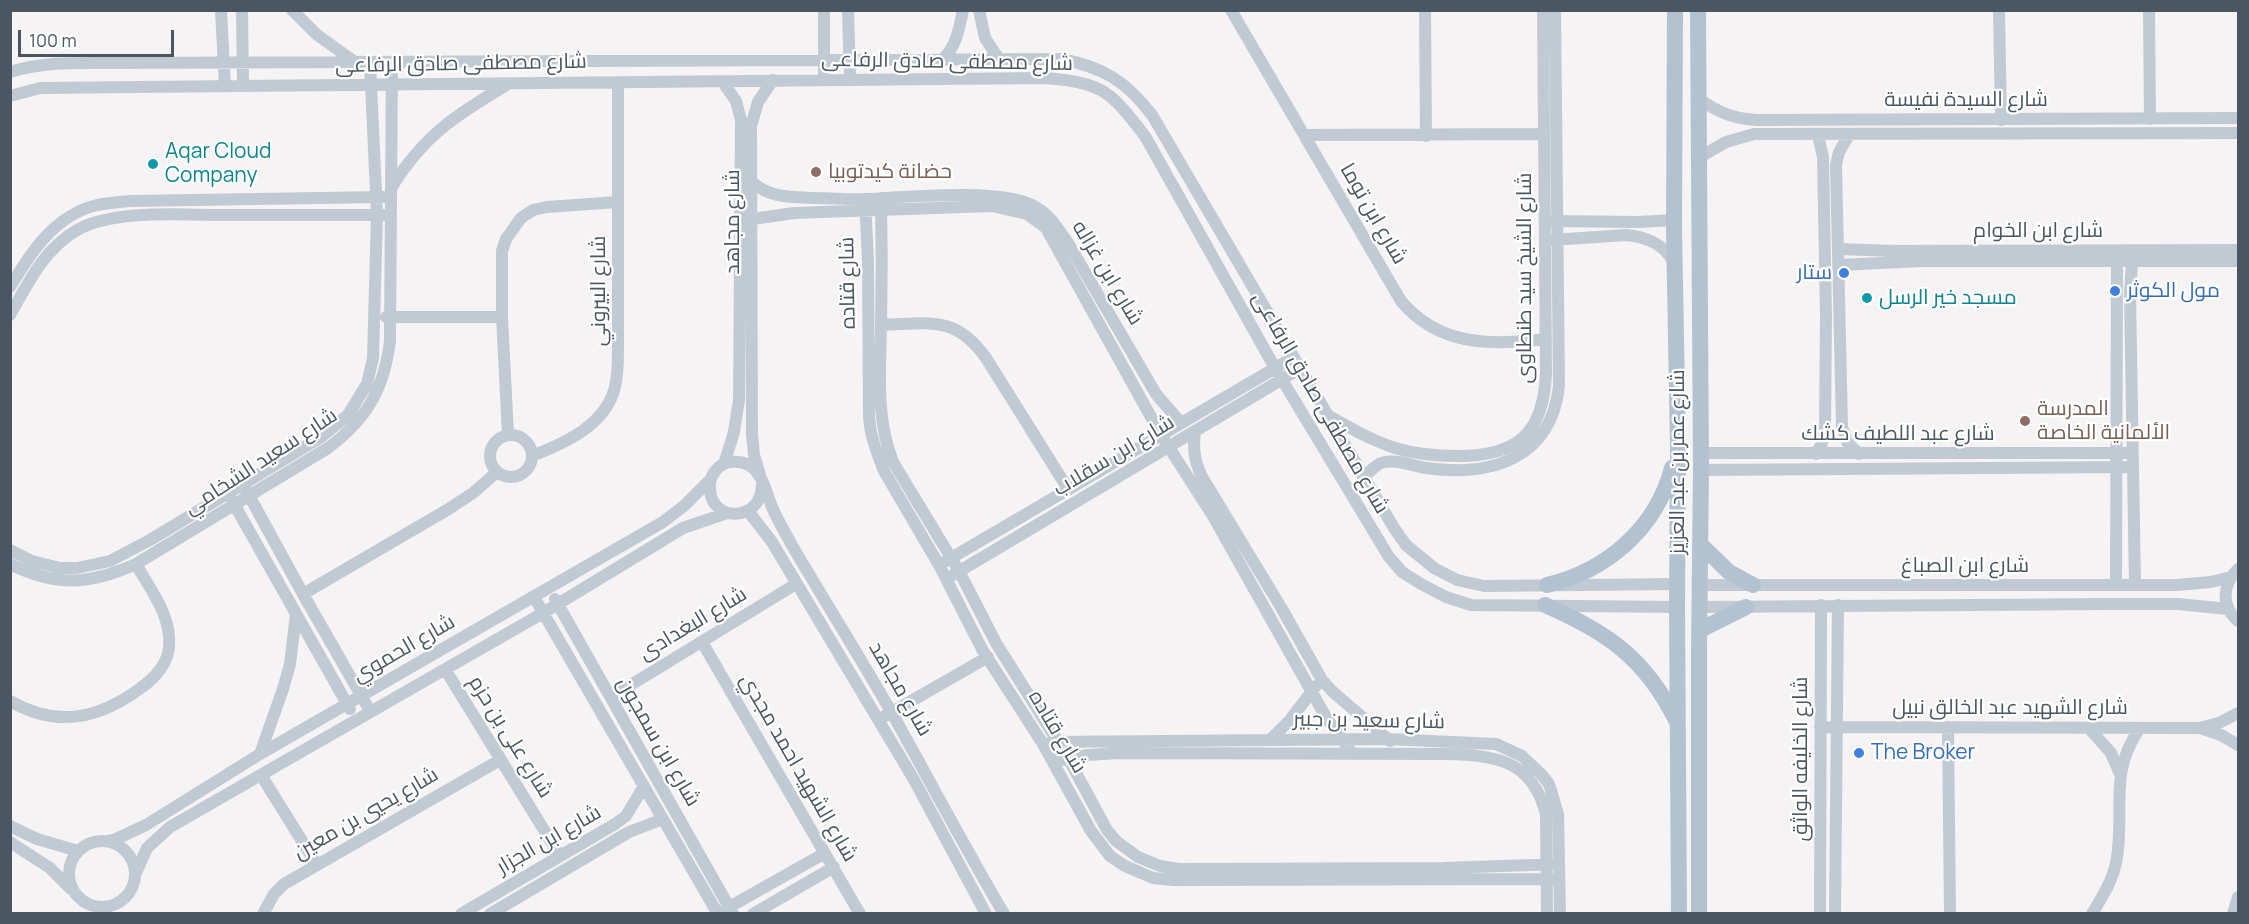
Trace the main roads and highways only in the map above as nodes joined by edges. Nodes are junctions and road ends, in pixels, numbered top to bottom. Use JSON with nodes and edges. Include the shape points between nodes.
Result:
{"nodes":[{"id":1,"x":1675,"y":10,"type":"edge"},
{"id":2,"x":1698,"y":10,"type":"edge"},
{"id":3,"x":1678,"y":447,"type":"junction"},
{"id":4,"x":1700,"y":543,"type":"junction"},
{"id":5,"x":1547,"y":585,"type":"road end"},
{"id":6,"x":1753,"y":585,"type":"road end"},
{"id":7,"x":1545,"y":605,"type":"road end"},
{"id":8,"x":1746,"y":607,"type":"road end"},
{"id":9,"x":1700,"y":630,"type":"junction"},
{"id":10,"x":1678,"y":722,"type":"junction"},
{"id":11,"x":1679,"y":805,"type":"junction"},
{"id":12,"x":1700,"y":805,"type":"junction"},
{"id":13,"x":1679,"y":914,"type":"edge"},
{"id":14,"x":1699,"y":914,"type":"edge"}],
"edges":[{"from":1,"to":3,"type":"main road","name":"شارع عمر بن عبد العزيز"},
{"from":2,"to":4,"type":"main road","name":"شارع عمر بن عبد العزيز"},
{"from":3,"to":5,"type":"main road","via":[[1663,495],[1635,535],[1595,567],[1570,580]]},
{"from":3,"to":10,"type":"main road","name":"شارع عمر بن عبد العزيز"},
{"from":4,"to":6,"type":"main road","via":[[1729,572]]},
{"from":4,"to":9,"type":"main road","name":"شارع عمر بن عبد العزيز"},
{"from":7,"to":10,"type":"main road","via":[[1588,625],[1630,655],[1663,694]]},
{"from":8,"to":9,"type":"main road"},
{"from":9,"to":12,"type":"main road","name":"شارع عمر بن عبد العزيز"},
{"from":10,"to":11,"type":"main road","name":"شارع عمر بن عبد العزيز"},
{"from":11,"to":12,"type":"main road"},
{"from":11,"to":13,"type":"main road","name":"شارع عمر بن عبد العزيز"},
{"from":12,"to":14,"type":"main road","name":"شارع عمر بن عبد العزيز"}]}
